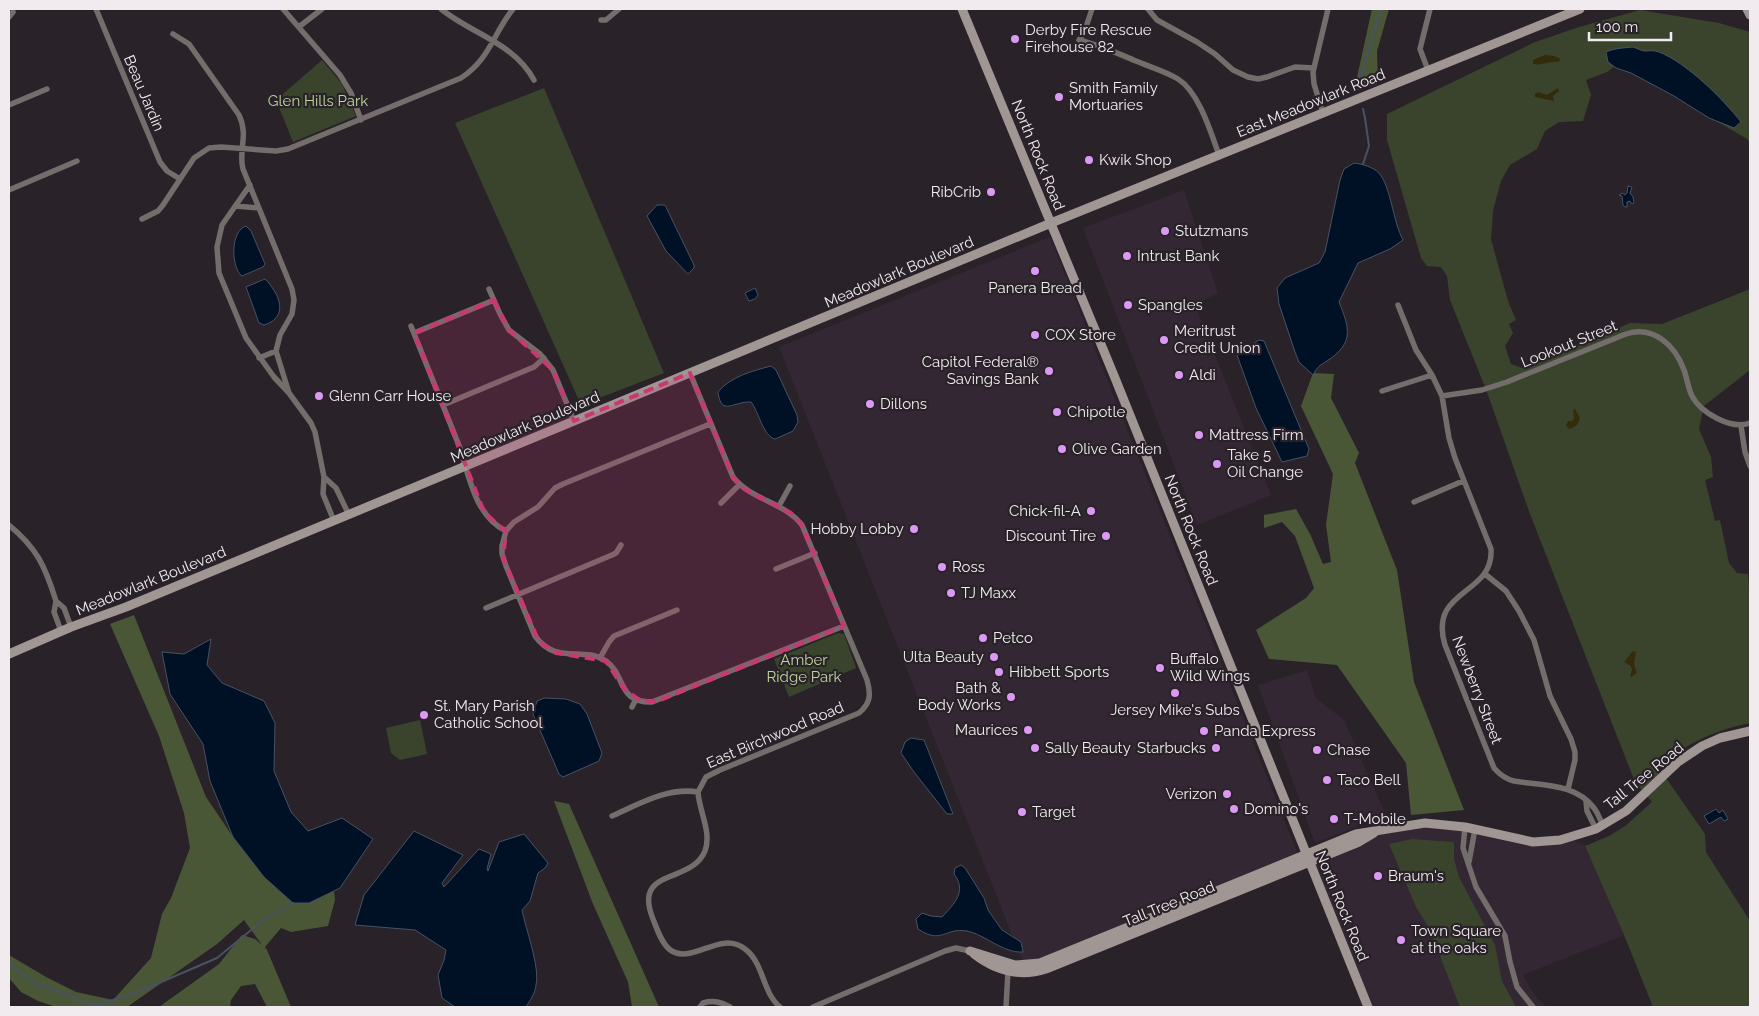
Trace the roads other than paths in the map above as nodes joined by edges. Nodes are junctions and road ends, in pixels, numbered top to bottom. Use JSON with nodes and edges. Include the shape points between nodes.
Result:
{"nodes":[{"id":1,"x":96,"y":9,"type":"edge"},
{"id":2,"x":283,"y":9,"type":"edge"},
{"id":3,"x":322,"y":9,"type":"edge"},
{"id":4,"x":441,"y":9,"type":"edge"},
{"id":5,"x":513,"y":9,"type":"edge"},
{"id":6,"x":619,"y":9,"type":"edge"},
{"id":7,"x":962,"y":9,"type":"edge"},
{"id":8,"x":1092,"y":9,"type":"edge"},
{"id":9,"x":1148,"y":9,"type":"edge"},
{"id":10,"x":1328,"y":9,"type":"edge"},
{"id":11,"x":1430,"y":9,"type":"edge"},
{"id":12,"x":1580,"y":9,"type":"edge"},
{"id":13,"x":1747,"y":9,"type":"edge"},
{"id":14,"x":1564,"y":12,"type":"edge"},
{"id":15,"x":1750,"y":15,"type":"edge"},
{"id":16,"x":601,"y":20,"type":"dead end"},
{"id":17,"x":300,"y":26,"type":"junction"},
{"id":18,"x":173,"y":34,"type":"dead end"},
{"id":19,"x":493,"y":41,"type":"junction"},
{"id":20,"x":1314,"y":68,"type":"junction"},
{"id":21,"x":1428,"y":70,"type":"junction"},
{"id":22,"x":534,"y":80,"type":"dead end"},
{"id":23,"x":47,"y":89,"type":"dead end"},
{"id":24,"x":9,"y":105,"type":"edge"},
{"id":25,"x":1323,"y":113,"type":"junction"},
{"id":26,"x":361,"y":120,"type":"junction"},
{"id":27,"x":243,"y":148,"type":"junction"},
{"id":28,"x":1219,"y":156,"type":"junction"},
{"id":29,"x":78,"y":161,"type":"dead end"},
{"id":30,"x":180,"y":179,"type":"junction"},
{"id":31,"x":250,"y":185,"type":"junction"},
{"id":32,"x":9,"y":190,"type":"edge"},
{"id":33,"x":235,"y":206,"type":"junction"},
{"id":34,"x":259,"y":208,"type":"junction"},
{"id":35,"x":142,"y":220,"type":"dead end"},
{"id":36,"x":1051,"y":223,"type":"junction"},
{"id":37,"x":490,"y":289,"type":"dead end"},
{"id":38,"x":494,"y":300,"type":"junction"},
{"id":39,"x":1398,"y":305,"type":"dead end"},
{"id":40,"x":411,"y":326,"type":"dead end"},
{"id":41,"x":414,"y":333,"type":"junction"},
{"id":42,"x":276,"y":350,"type":"junction"},
{"id":43,"x":259,"y":358,"type":"junction"},
{"id":44,"x":544,"y":358,"type":"junction"},
{"id":45,"x":690,"y":373,"type":"junction"},
{"id":46,"x":1432,"y":375,"type":"junction"},
{"id":47,"x":1382,"y":392,"type":"dead end"},
{"id":48,"x":289,"y":393,"type":"junction"},
{"id":49,"x":1442,"y":396,"type":"junction"},
{"id":50,"x":443,"y":405,"type":"junction"},
{"id":51,"x":574,"y":421,"type":"junction"},
{"id":52,"x":1750,"y":423,"type":"edge"},
{"id":53,"x":710,"y":424,"type":"junction"},
{"id":54,"x":1741,"y":426,"type":"junction"},
{"id":55,"x":1750,"y":466,"type":"edge"},
{"id":56,"x":465,"y":467,"type":"junction"},
{"id":57,"x":324,"y":477,"type":"junction"},
{"id":58,"x":1463,"y":480,"type":"junction"},
{"id":59,"x":739,"y":485,"type":"junction"},
{"id":60,"x":790,"y":486,"type":"dead end"},
{"id":61,"x":1414,"y":502,"type":"dead end"},
{"id":62,"x":721,"y":503,"type":"dead end"},
{"id":63,"x":779,"y":506,"type":"junction"},
{"id":64,"x":349,"y":515,"type":"junction"},
{"id":65,"x":334,"y":521,"type":"junction"},
{"id":66,"x":9,"y":525,"type":"edge"},
{"id":67,"x":506,"y":531,"type":"junction"},
{"id":68,"x":621,"y":545,"type":"dead end"},
{"id":69,"x":815,"y":553,"type":"junction"},
{"id":70,"x":776,"y":569,"type":"dead end"},
{"id":71,"x":1485,"y":574,"type":"junction"},
{"id":72,"x":517,"y":594,"type":"junction"},
{"id":73,"x":56,"y":601,"type":"junction"},
{"id":74,"x":486,"y":608,"type":"dead end"},
{"id":75,"x":677,"y":610,"type":"dead end"},
{"id":76,"x":844,"y":626,"type":"junction"},
{"id":77,"x":71,"y":627,"type":"junction"},
{"id":78,"x":61,"y":631,"type":"junction"},
{"id":79,"x":9,"y":654,"type":"edge"},
{"id":80,"x":600,"y":658,"type":"junction"},
{"id":81,"x":636,"y":699,"type":"junction"},
{"id":82,"x":632,"y":707,"type":"dead end"},
{"id":83,"x":1750,"y":731,"type":"edge"},
{"id":84,"x":1568,"y":789,"type":"junction"},
{"id":85,"x":698,"y":792,"type":"junction"},
{"id":86,"x":612,"y":816,"type":"dead end"},
{"id":87,"x":1599,"y":827,"type":"junction"},
{"id":88,"x":1470,"y":828,"type":"junction"},
{"id":89,"x":1308,"y":858,"type":"junction"},
{"id":90,"x":1469,"y":864,"type":"junction"},
{"id":91,"x":970,"y":951,"type":"junction"},
{"id":92,"x":1008,"y":971,"type":"junction"},
{"id":93,"x":772,"y":1005,"type":"edge"},
{"id":94,"x":700,"y":1007,"type":"edge"},
{"id":95,"x":730,"y":1007,"type":"edge"},
{"id":96,"x":780,"y":1007,"type":"edge"},
{"id":97,"x":813,"y":1007,"type":"edge"},
{"id":98,"x":1006,"y":1007,"type":"edge"},
{"id":99,"x":1368,"y":1007,"type":"edge"},
{"id":100,"x":1533,"y":1007,"type":"edge"}],
"edges":[{"from":1,"to":30,"type":"street","name":"Beau Jardin","via":[[160,162]]},
{"from":2,"to":17,"type":"street"},
{"from":3,"to":17,"type":"street"},
{"from":4,"to":19,"type":"street"},
{"from":5,"to":19,"type":"street"},
{"from":6,"to":16,"type":"street","via":[[606,20]]},
{"from":7,"to":36,"type":"street","name":"North Rock Road"},
{"from":8,"to":28,"type":"street","via":[[1079,40],[1181,80],[1203,111]]},
{"from":9,"to":20,"type":"street","via":[[1157,20],[1197,42],[1233,70],[1248,77],[1268,77],[1296,67]]},
{"from":10,"to":20,"type":"street"},
{"from":11,"to":21,"type":"street","via":[[1420,49]]},
{"from":12,"to":14,"type":"street","name":"East Meadowlark Road"},
{"from":13,"to":15,"type":"street"},
{"from":14,"to":21,"type":"street","name":"East Meadowlark Road"},
{"from":17,"to":26,"type":"street","via":[[340,74]]},
{"from":18,"to":27,"type":"street","via":[[193,49],[239,115],[244,129]]},
{"from":19,"to":22,"type":"street","via":[[518,59]]},
{"from":19,"to":26,"type":"street","via":[[483,59],[461,78]]},
{"from":20,"to":25,"type":"street","via":[[1314,84]]},
{"from":21,"to":25,"type":"street","name":"East Meadowlark Road"},
{"from":23,"to":24,"type":"street"},
{"from":25,"to":28,"type":"street","name":"East Meadowlark Road"},
{"from":26,"to":27,"type":"street","via":[[281,151]]},
{"from":27,"to":30,"type":"street","via":[[214,147],[202,151]]},
{"from":27,"to":31,"type":"street","via":[[242,164]]},
{"from":28,"to":36,"type":"street","name":"East Meadowlark Road"},
{"from":29,"to":32,"type":"street"},
{"from":30,"to":35,"type":"street","via":[[158,211]]},
{"from":31,"to":33,"type":"street"},
{"from":31,"to":34,"type":"street"},
{"from":33,"to":34,"type":"street"},
{"from":33,"to":43,"type":"street","via":[[222,225],[217,262],[246,338]]},
{"from":34,"to":42,"type":"street","via":[[294,300],[292,314]]},
{"from":36,"to":45,"type":"street","name":"Meadowlark Boulevard"},
{"from":36,"to":89,"type":"street","name":"North Rock Road"},
{"from":37,"to":38,"type":"street"},
{"from":38,"to":41,"type":"street"},
{"from":38,"to":44,"type":"street","via":[[509,330]]},
{"from":39,"to":46,"type":"street","via":[[1416,350]]},
{"from":40,"to":41,"type":"street"},
{"from":41,"to":50,"type":"street"},
{"from":42,"to":43,"type":"street"},
{"from":42,"to":48,"type":"street"},
{"from":43,"to":48,"type":"street"},
{"from":44,"to":50,"type":"street","via":[[534,367]]},
{"from":44,"to":51,"type":"street","via":[[553,370]]},
{"from":45,"to":51,"type":"street","name":"Meadowlark Boulevard"},
{"from":45,"to":53,"type":"street"},
{"from":46,"to":47,"type":"street"},
{"from":46,"to":49,"type":"street"},
{"from":48,"to":57,"type":"street","via":[[315,432]]},
{"from":49,"to":54,"type":"street","name":"Lookout Street","via":[[1482,390],[1626,334],[1646,331],[1661,338],[1676,355],[1697,403],[1723,422]]},
{"from":49,"to":58,"type":"street","via":[[1449,438]]},
{"from":50,"to":56,"type":"street"},
{"from":51,"to":56,"type":"street","name":"Meadowlark Boulevard"},
{"from":52,"to":54,"type":"street"},
{"from":53,"to":59,"type":"street","via":[[729,470]]},
{"from":53,"to":67,"type":"street","via":[[563,484]]},
{"from":54,"to":55,"type":"street"},
{"from":56,"to":64,"type":"street","name":"Meadowlark Boulevard"},
{"from":56,"to":67,"type":"street","via":[[484,512]]},
{"from":57,"to":64,"type":"street","via":[[336,488]]},
{"from":57,"to":65,"type":"street","via":[[324,494]]},
{"from":58,"to":61,"type":"street"},
{"from":58,"to":71,"type":"street","via":[[1491,548],[1491,560]]},
{"from":59,"to":62,"type":"street"},
{"from":59,"to":63,"type":"street"},
{"from":60,"to":63,"type":"street"},
{"from":63,"to":69,"type":"street","via":[[802,525]]},
{"from":64,"to":65,"type":"street","name":"Meadowlark Boulevard"},
{"from":65,"to":77,"type":"street","name":"Meadowlark Boulevard"},
{"from":66,"to":73,"type":"street","via":[[35,550]]},
{"from":67,"to":72,"type":"street","via":[[502,554]]},
{"from":68,"to":72,"type":"street","via":[[612,555]]},
{"from":69,"to":70,"type":"street"},
{"from":69,"to":76,"type":"street"},
{"from":71,"to":84,"type":"street","via":[[1510,597],[1534,640],[1550,696],[1571,738],[1575,760]]},
{"from":71,"to":84,"type":"street","name":"Newberry Street","via":[[1455,598],[1447,610],[1443,630],[1445,646],[1497,772],[1514,781]]},
{"from":72,"to":74,"type":"street"},
{"from":72,"to":80,"type":"street","via":[[532,631],[543,646],[556,653]]},
{"from":73,"to":77,"type":"street","via":[[64,608]]},
{"from":73,"to":78,"type":"street","via":[[54,612]]},
{"from":75,"to":80,"type":"street","via":[[614,636]]},
{"from":76,"to":81,"type":"street","via":[[658,701]]},
{"from":76,"to":85,"type":"street","name":"East Birchwood Road","via":[[870,689],[869,706],[706,777]]},
{"from":77,"to":78,"type":"street","name":"Meadowlark Boulevard"},
{"from":78,"to":79,"type":"street","name":"Meadowlark Boulevard"},
{"from":80,"to":81,"type":"street","via":[[611,666],[624,689]]},
{"from":81,"to":82,"type":"street"},
{"from":83,"to":87,"type":"street","name":"Tall Tree Road","via":[[1720,738],[1678,762],[1626,811]]},
{"from":84,"to":87,"type":"street","name":"Newberry Street","via":[[1594,807]]},
{"from":85,"to":86,"type":"street","via":[[671,792]]},
{"from":85,"to":93,"type":"street","via":[[707,834],[705,851],[694,865],[653,886],[648,899],[651,915],[664,943],[673,952],[689,954],[728,943],[744,948],[754,958]]},
{"from":87,"to":88,"type":"street","name":"Tall Tree Road","via":[[1560,840],[1533,842]]},
{"from":88,"to":89,"type":"street","name":"Tall Tree Road","via":[[1425,823],[1356,834]]},
{"from":88,"to":90,"type":"street"},
{"from":88,"to":90,"type":"street","via":[[1463,848]]},
{"from":89,"to":91,"type":"street","name":"Tall Tree Road","via":[[1040,963],[1015,965]]},
{"from":89,"to":92,"type":"street","name":"Tall Tree Road","via":[[1046,969],[1020,973]]},
{"from":89,"to":99,"type":"street","name":"North Rock Road"},
{"from":90,"to":100,"type":"street","via":[[1476,887],[1505,936],[1517,987]]},
{"from":91,"to":92,"type":"street","name":"Tall Tree Road"},
{"from":91,"to":97,"type":"street","name":"Tall Tree Road","via":[[956,948],[945,951]]},
{"from":92,"to":98,"type":"street"},
{"from":93,"to":96,"type":"street"},
{"from":94,"to":95,"type":"street","via":[[703,1003],[715,1001]]}]}
